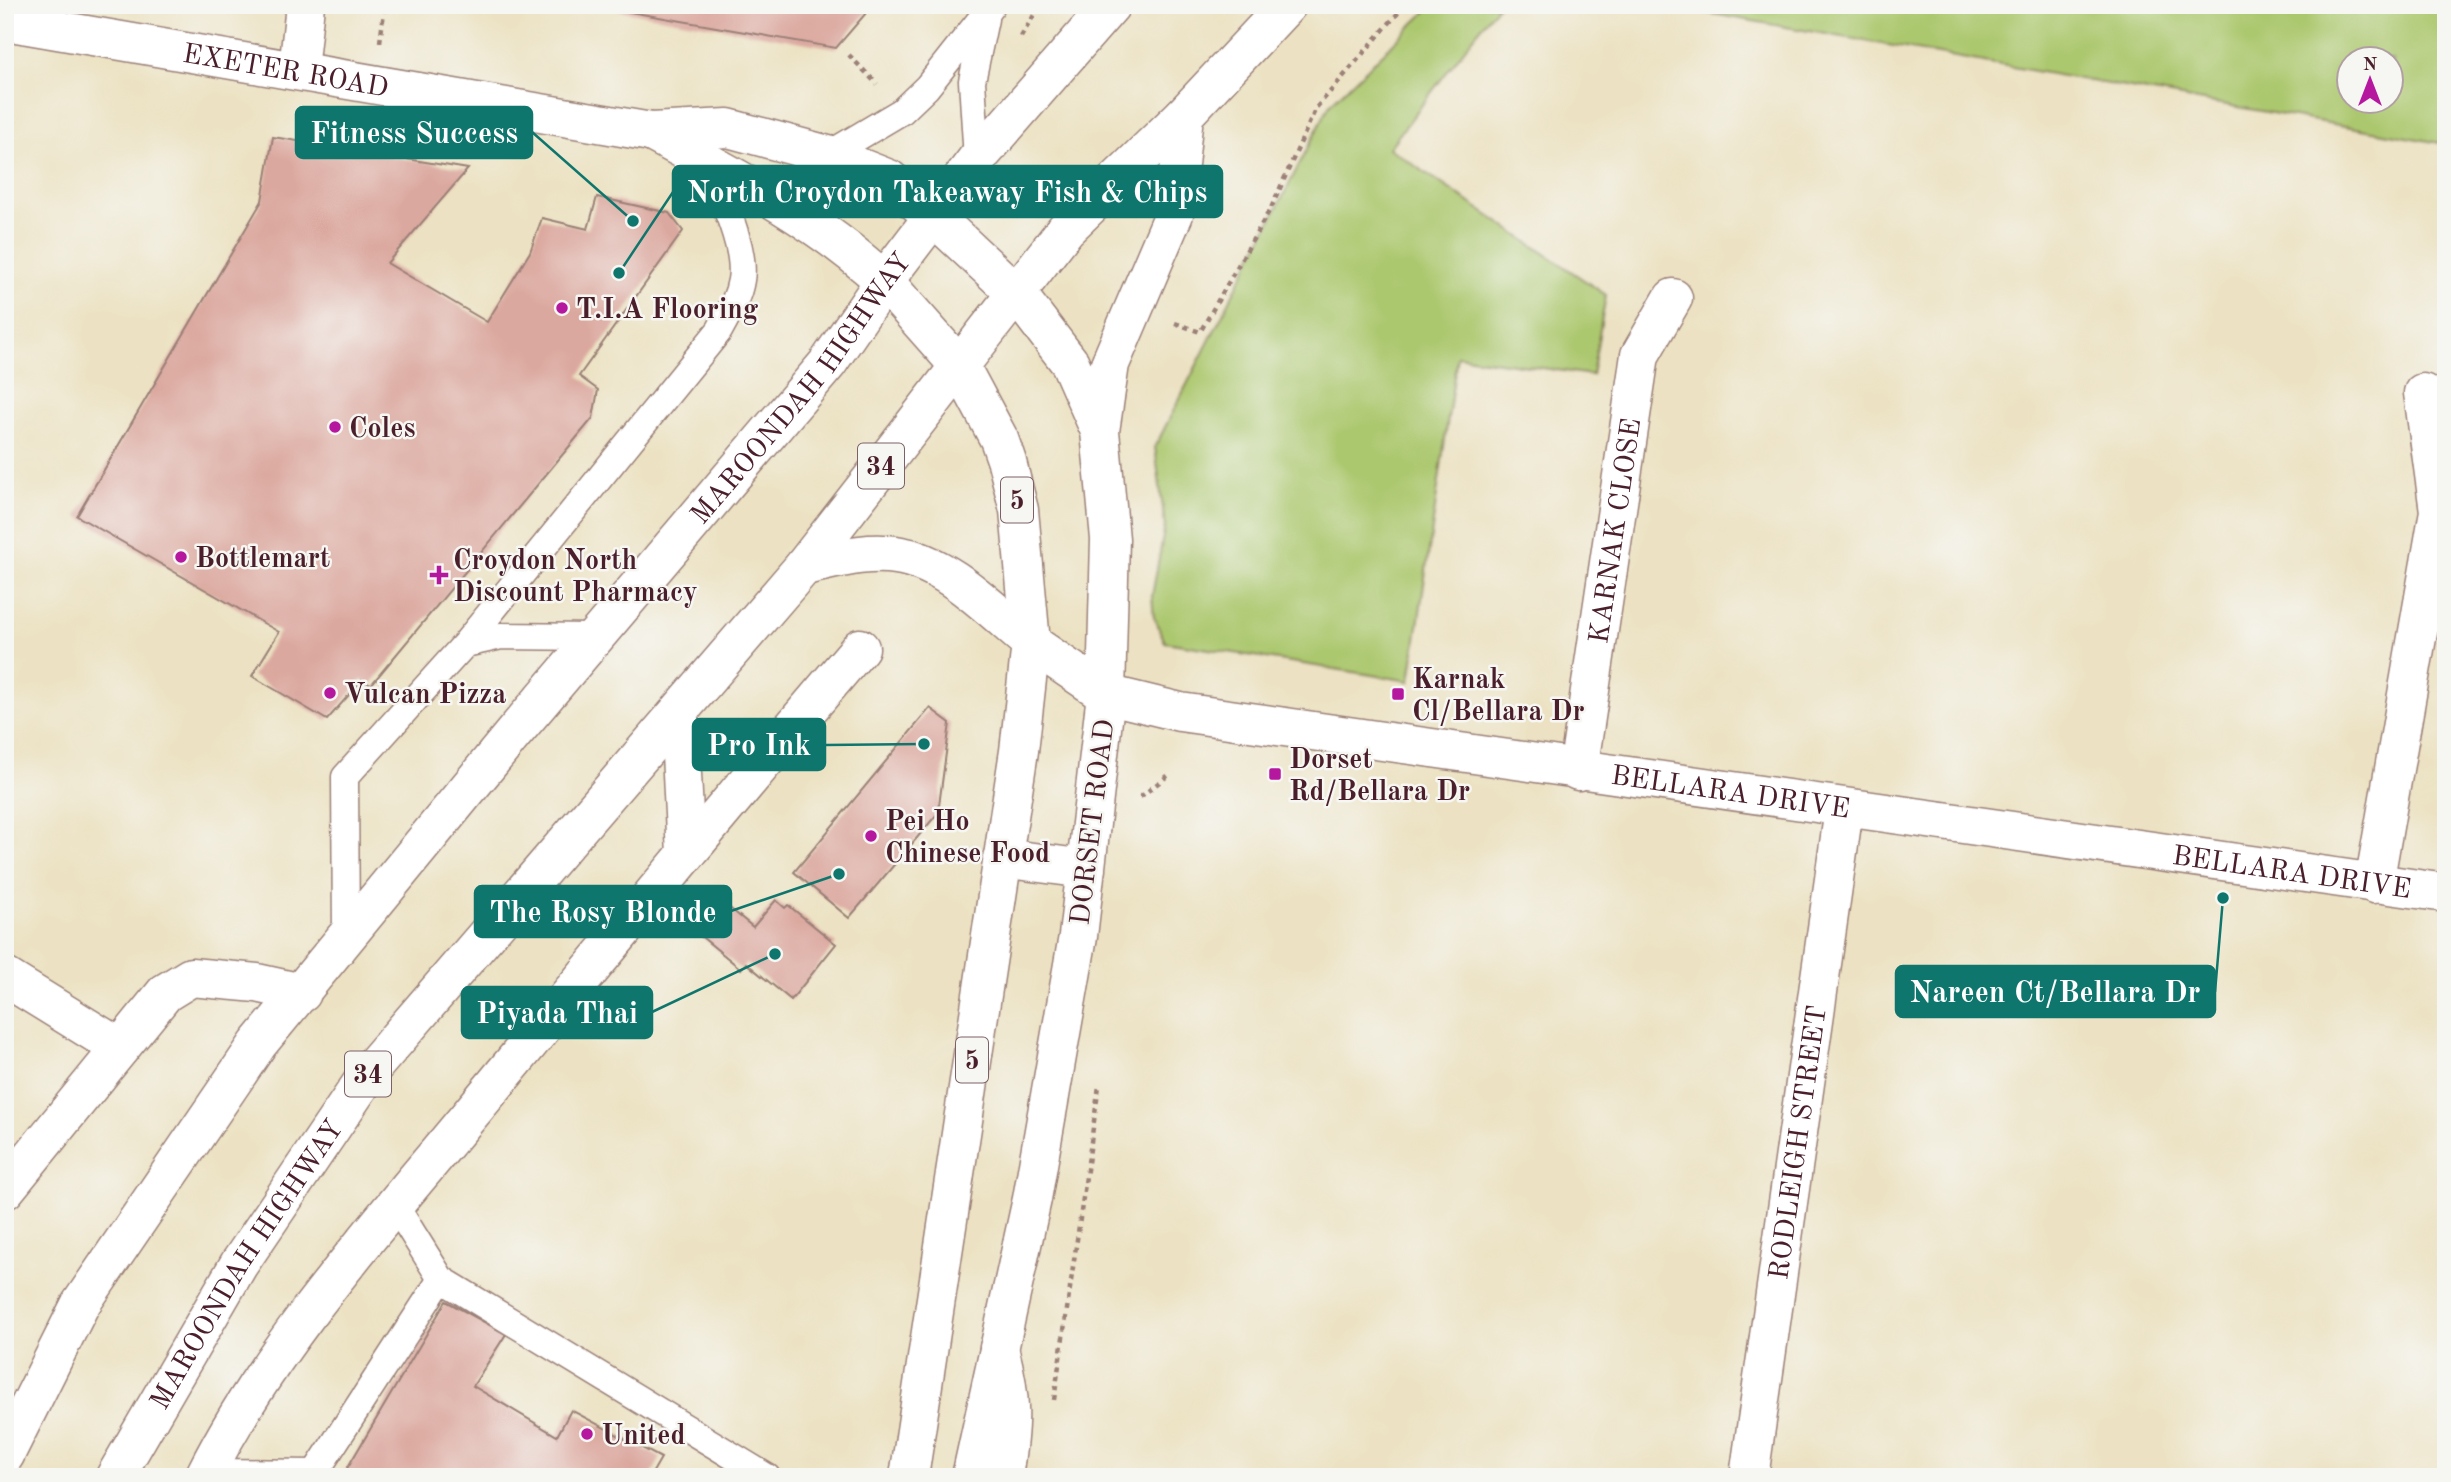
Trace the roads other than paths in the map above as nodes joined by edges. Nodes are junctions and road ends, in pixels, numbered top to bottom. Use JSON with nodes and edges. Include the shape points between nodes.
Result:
{"nodes":[{"id":1,"x":305,"y":5,"type":"edge"},
{"id":2,"x":1111,"y":5,"type":"edge"},
{"id":3,"x":1286,"y":5,"type":"edge"},
{"id":4,"x":989,"y":9,"type":"edge"},
{"id":5,"x":5,"y":21,"type":"edge"},
{"id":6,"x":298,"y":70,"type":"junction"},
{"id":7,"x":1184,"y":115,"type":"junction"},
{"id":8,"x":651,"y":131,"type":"junction"},
{"id":9,"x":828,"y":155,"type":"junction"},
{"id":10,"x":977,"y":159,"type":"junction"},
{"id":11,"x":705,"y":161,"type":"junction"},
{"id":12,"x":934,"y":217,"type":"junction"},
{"id":13,"x":884,"y":281,"type":"junction"},
{"id":14,"x":1018,"y":295,"type":"junction"},
{"id":15,"x":1673,"y":298,"type":"dead end"},
{"id":16,"x":961,"y":368,"type":"junction"},
{"id":17,"x":2423,"y":393,"type":"dead end"},
{"id":18,"x":1100,"y":431,"type":"junction"},
{"id":19,"x":804,"y":566,"type":"junction"},
{"id":20,"x":595,"y":637,"type":"junction"},
{"id":21,"x":1031,"y":643,"type":"junction"},
{"id":22,"x":465,"y":644,"type":"junction"},
{"id":23,"x":860,"y":648,"type":"dead end"},
{"id":24,"x":1106,"y":694,"type":"junction"},
{"id":25,"x":679,"y":714,"type":"junction"},
{"id":26,"x":1578,"y":771,"type":"junction"},
{"id":27,"x":1844,"y":809,"type":"junction"},
{"id":28,"x":685,"y":854,"type":"junction"},
{"id":29,"x":1002,"y":858,"type":"junction"},
{"id":30,"x":1086,"y":869,"type":"junction"},
{"id":31,"x":2374,"y":884,"type":"junction"},
{"id":32,"x":2446,"y":893,"type":"edge"},
{"id":33,"x":346,"y":940,"type":"junction"},
{"id":34,"x":5,"y":977,"type":"edge"},
{"id":35,"x":302,"y":993,"type":"junction"},
{"id":36,"x":120,"y":1048,"type":"junction"},
{"id":37,"x":5,"y":1191,"type":"edge"},
{"id":38,"x":395,"y":1205,"type":"junction"},
{"id":39,"x":441,"y":1279,"type":"junction"},
{"id":40,"x":999,"y":1348,"type":"junction"},
{"id":41,"x":5,"y":1455,"type":"edge"},
{"id":42,"x":205,"y":1474,"type":"edge"},
{"id":43,"x":115,"y":1477,"type":"edge"},
{"id":44,"x":767,"y":1477,"type":"edge"},
{"id":45,"x":909,"y":1477,"type":"edge"},
{"id":46,"x":971,"y":1477,"type":"edge"},
{"id":47,"x":1003,"y":1477,"type":"edge"},
{"id":48,"x":1749,"y":1477,"type":"edge"}],
"edges":[{"from":1,"to":6,"type":"main road"},
{"from":2,"to":10,"type":"main road","name":"MAROONDAH HIGHWAY"},
{"from":3,"to":7,"type":"main road","name":"MAROONDAH HIGHWAY","number":"34"},
{"from":4,"to":9,"type":"lane","via":[[902,111]]},
{"from":4,"to":10,"type":"lane","via":[[972,81]]},
{"from":5,"to":6,"type":"main road","name":"EXETER ROAD"},
{"from":6,"to":8,"type":"main road","name":"EXETER ROAD"},
{"from":7,"to":14,"type":"main road","name":"MAROONDAH HIGHWAY","number":"34","via":[[1066,229]]},
{"from":7,"to":18,"type":"main road","via":[[1174,214],[1110,364]]},
{"from":8,"to":9,"type":"main road","name":"EXETER ROAD","via":[[728,128]]},
{"from":8,"to":11,"type":"main road","name":"EXETER ROAD"},
{"from":9,"to":12,"type":"main road","name":"EXETER ROAD","via":[[889,179]]},
{"from":10,"to":12,"type":"main road","name":"MAROONDAH HIGHWAY"},
{"from":11,"to":13,"type":"main road","name":"EXETER ROAD","via":[[840,242]]},
{"from":11,"to":22,"type":"lane","via":[[732,220],[742,277],[735,303],[719,331]]},
{"from":12,"to":13,"type":"main road","name":"MAROONDAH HIGHWAY"},
{"from":12,"to":14,"type":"main road","name":"DORSET ROAD"},
{"from":13,"to":16,"type":"main road","number":"5"},
{"from":13,"to":20,"type":"main road","name":"MAROONDAH HIGHWAY","via":[[828,363]]},
{"from":14,"to":16,"type":"main road","name":"MAROONDAH HIGHWAY","number":"34"},
{"from":14,"to":18,"type":"main road","name":"DORSET ROAD","via":[[1070,363]]},
{"from":15,"to":26,"type":"main road","name":"KARNAK CLOSE","via":[[1640,355]]},
{"from":16,"to":19,"type":"main road","name":"MAROONDAH HIGHWAY","number":"34"},
{"from":16,"to":21,"type":"main road","number":"5","via":[[1007,461],[1019,510]]},
{"from":17,"to":31,"type":"main road","via":[[2438,511]]},
{"from":18,"to":24,"type":"main road","name":"DORSET ROAD","via":[[1110,539]]},
{"from":19,"to":21,"type":"main road","name":"BELLARA DRIVE","via":[[849,556],[893,554],[917,560],[959,585]]},
{"from":19,"to":25,"type":"main road","name":"MAROONDAH HIGHWAY","number":"34"},
{"from":20,"to":22,"type":"lane","via":[[501,636]]},
{"from":20,"to":33,"type":"main road","name":"MAROONDAH HIGHWAY"},
{"from":21,"to":24,"type":"main road","name":"BELLARA DRIVE"},
{"from":21,"to":29,"type":"main road","number":"5"},
{"from":22,"to":33,"type":"lane","via":[[345,777]]},
{"from":23,"to":28,"type":"main road"},
{"from":24,"to":26,"type":"main road","name":"BELLARA DRIVE","via":[[1180,712]]},
{"from":24,"to":30,"type":"main road","name":"DORSET ROAD"},
{"from":25,"to":28,"type":"main road"},
{"from":25,"to":43,"type":"main road","name":"MAROONDAH HIGHWAY","number":"34","via":[[372,1068],[239,1264]]},
{"from":26,"to":27,"type":"main road","name":"BELLARA DRIVE"},
{"from":27,"to":31,"type":"main road","name":"BELLARA DRIVE"},
{"from":27,"to":48,"type":"main road","name":"RODLEIGH STREET"},
{"from":28,"to":38,"type":"main road"},
{"from":29,"to":30,"type":"main road"},
{"from":29,"to":45,"type":"main road","number":"5"},
{"from":30,"to":40,"type":"main road","name":"DORSET ROAD","via":[[1032,1199]]},
{"from":31,"to":32,"type":"main road","name":"BELLARA DRIVE"},
{"from":33,"to":35,"type":"main road","name":"MAROONDAH HIGHWAY"},
{"from":34,"to":36,"type":"main road"},
{"from":35,"to":36,"type":"main road","via":[[191,977],[165,993]]},
{"from":35,"to":41,"type":"main road","name":"MAROONDAH HIGHWAY","via":[[258,1045],[80,1305]]},
{"from":36,"to":37,"type":"main road"},
{"from":38,"to":39,"type":"lane"},
{"from":38,"to":42,"type":"main road","via":[[277,1358]]},
{"from":39,"to":42,"type":"lane","via":[[316,1473]]},
{"from":39,"to":44,"type":"lane"},
{"from":40,"to":46,"type":"main road","name":"DORSET ROAD"},
{"from":40,"to":47,"type":"main road","via":[[1010,1388],[1012,1418]]}]}
